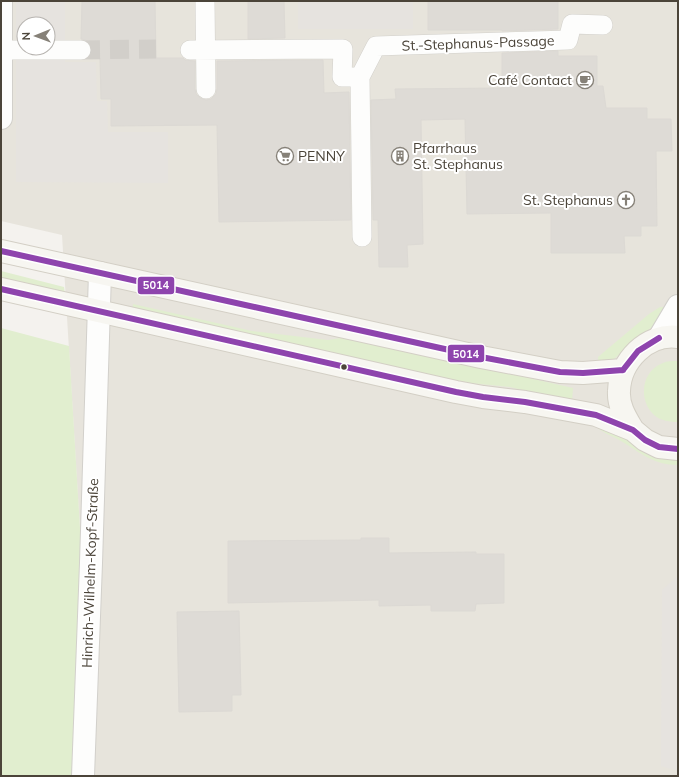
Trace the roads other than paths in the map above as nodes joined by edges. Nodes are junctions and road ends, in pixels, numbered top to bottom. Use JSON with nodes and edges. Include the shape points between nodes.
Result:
{"nodes":[{"id":1,"x":1,"y":1,"type":"edge"},
{"id":2,"x":205,"y":1,"type":"edge"},
{"id":3,"x":603,"y":25,"type":"dead end"},
{"id":4,"x":1,"y":50,"type":"edge"},
{"id":5,"x":81,"y":50,"type":"tunnel mouth"},
{"id":6,"x":198,"y":50,"type":"junction"},
{"id":7,"x":360,"y":77,"type":"junction"},
{"id":8,"x":206,"y":89,"type":"dead end"},
{"id":9,"x":1,"y":118,"type":"edge"},
{"id":10,"x":362,"y":236,"type":"dead end"},
{"id":11,"x":1,"y":251,"type":"edge"},
{"id":12,"x":100,"y":273,"type":"junction"},
{"id":13,"x":1,"y":289,"type":"edge"},
{"id":14,"x":678,"y":306,"type":"edge"},
{"id":15,"x":98,"y":311,"type":"junction"},
{"id":16,"x":669,"y":338,"type":"edge"},
{"id":17,"x":623,"y":370,"type":"junction"},
{"id":18,"x":633,"y":430,"type":"junction"},
{"id":19,"x":678,"y":449,"type":"edge"},
{"id":20,"x":83,"y":776,"type":"edge"}],
"edges":[{"from":1,"to":4,"type":"street"},
{"from":2,"to":6,"type":"street"},
{"from":3,"to":7,"type":"street","name":"St.-Stephanus-Passage","via":[[572,24],[568,40],[376,46]]},
{"from":4,"to":5,"type":"street"},
{"from":4,"to":9,"type":"street"},
{"from":6,"to":7,"type":"street","via":[[343,49],[342,77]]},
{"from":6,"to":8,"type":"street"},
{"from":7,"to":10,"type":"street","name":"St.-Stephanus-Passage"},
{"from":11,"to":12,"type":"main road"},
{"from":12,"to":15,"type":"street","name":"Hinrich-Wilhelm-Kopf-Straße"},
{"from":12,"to":17,"type":"main road","via":[[474,356],[560,372]]},
{"from":13,"to":15,"type":"main road"},
{"from":14,"to":16,"type":"street"},
{"from":15,"to":18,"type":"main road","via":[[456,392],[581,411]]},
{"from":15,"to":20,"type":"street","name":"Hinrich-Wilhelm-Kopf-Straße"},
{"from":16,"to":17,"type":"main road","via":[[644,345],[632,356]]},
{"from":17,"to":18,"type":"main road","via":[[619,391],[622,412]]},
{"from":18,"to":19,"type":"main road","via":[[659,447]]}]}
